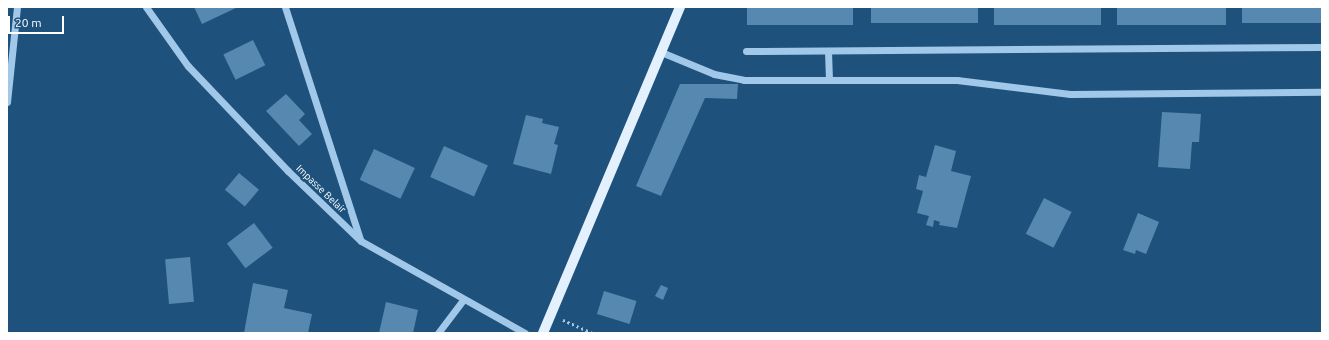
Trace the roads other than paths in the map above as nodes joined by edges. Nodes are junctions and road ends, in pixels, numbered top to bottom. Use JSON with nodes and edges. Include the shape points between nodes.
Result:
{"nodes":[{"id":1,"x":17,"y":7,"type":"edge"},
{"id":2,"x":146,"y":7,"type":"edge"},
{"id":3,"x":285,"y":7,"type":"edge"},
{"id":4,"x":680,"y":7,"type":"edge"},
{"id":5,"x":1322,"y":47,"type":"edge"},
{"id":6,"x":746,"y":51,"type":"dead end"},
{"id":7,"x":828,"y":51,"type":"junction"},
{"id":8,"x":662,"y":52,"type":"junction"},
{"id":9,"x":829,"y":80,"type":"junction"},
{"id":10,"x":1322,"y":92,"type":"edge"},
{"id":11,"x":8,"y":98,"type":"edge"},
{"id":12,"x":361,"y":241,"type":"junction"},
{"id":13,"x":463,"y":300,"type":"junction"},
{"id":14,"x":438,"y":333,"type":"edge"},
{"id":15,"x":525,"y":333,"type":"edge"},
{"id":16,"x":543,"y":333,"type":"edge"}],
"edges":[{"from":1,"to":11,"type":"street"},
{"from":2,"to":12,"type":"street","name":"Impasse Belair","via":[[188,66],[288,171]]},
{"from":3,"to":12,"type":"street"},
{"from":4,"to":8,"type":"main road"},
{"from":5,"to":7,"type":"street"},
{"from":6,"to":7,"type":"street"},
{"from":7,"to":9,"type":"street"},
{"from":8,"to":9,"type":"street","via":[[714,74],[744,80]]},
{"from":8,"to":16,"type":"main road"},
{"from":9,"to":10,"type":"street","via":[[957,80],[1070,94]]},
{"from":12,"to":13,"type":"street","name":"Impasse Belair"},
{"from":13,"to":14,"type":"street"},
{"from":13,"to":15,"type":"street","name":"Impasse Belair"}]}
